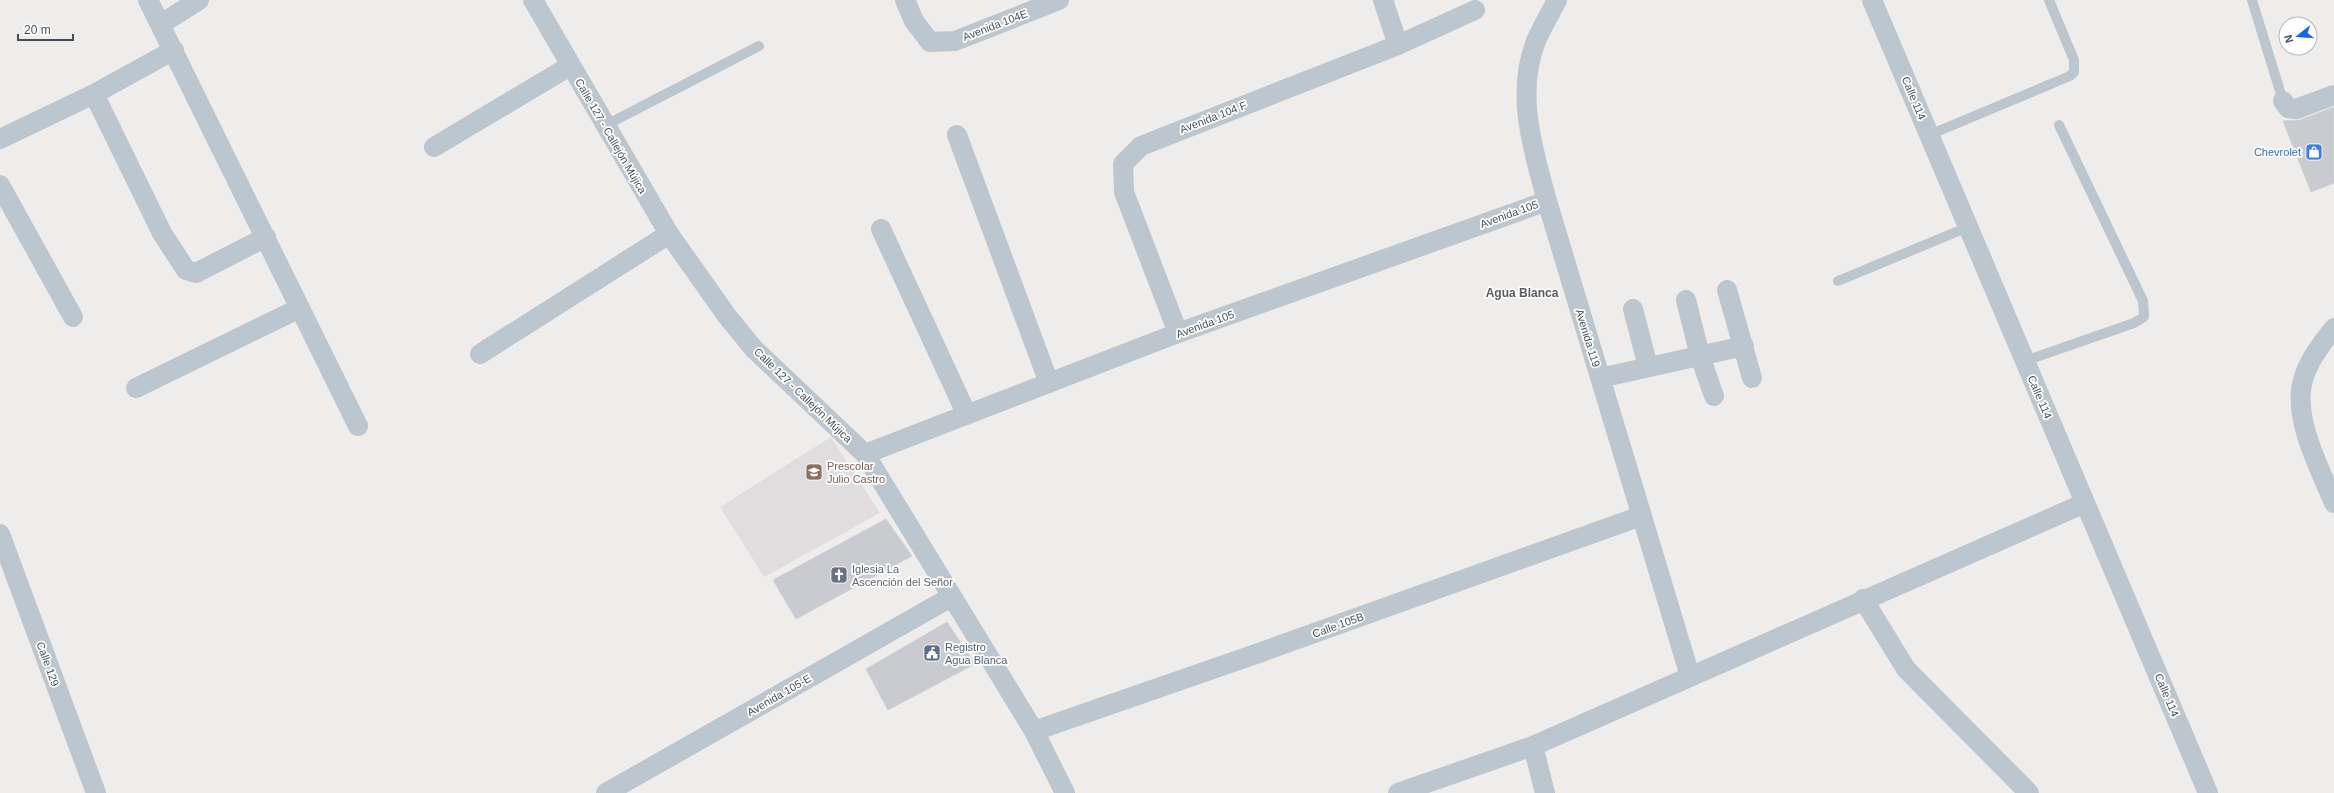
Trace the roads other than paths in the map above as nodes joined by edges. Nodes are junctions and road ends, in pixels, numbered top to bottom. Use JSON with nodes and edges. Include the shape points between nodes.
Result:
{"nodes":[{"id":1,"x":148,"y":0,"type":"edge"},
{"id":2,"x":199,"y":0,"type":"edge"},
{"id":3,"x":533,"y":0,"type":"edge"},
{"id":4,"x":905,"y":0,"type":"edge"},
{"id":5,"x":1059,"y":0,"type":"edge"},
{"id":6,"x":1383,"y":0,"type":"edge"},
{"id":7,"x":1557,"y":0,"type":"edge"},
{"id":8,"x":1872,"y":0,"type":"edge"},
{"id":9,"x":2049,"y":0,"type":"edge"},
{"id":10,"x":2252,"y":0,"type":"edge"},
{"id":11,"x":1475,"y":10,"type":"dead end"},
{"id":12,"x":161,"y":24,"type":"junction"},
{"id":13,"x":1398,"y":45,"type":"junction"},
{"id":14,"x":759,"y":46,"type":"dead end"},
{"id":15,"x":174,"y":50,"type":"junction"},
{"id":16,"x":570,"y":66,"type":"junction"},
{"id":17,"x":94,"y":94,"type":"junction"},
{"id":18,"x":2334,"y":95,"type":"edge"},
{"id":19,"x":2283,"y":101,"type":"joint"},
{"id":20,"x":2059,"y":125,"type":"dead end"},
{"id":21,"x":604,"y":126,"type":"junction"},
{"id":22,"x":957,"y":134,"type":"dead end"},
{"id":23,"x":1929,"y":135,"type":"junction"},
{"id":24,"x":0,"y":139,"type":"edge"},
{"id":25,"x":434,"y":148,"type":"dead end"},
{"id":26,"x":0,"y":185,"type":"edge"},
{"id":27,"x":1547,"y":201,"type":"junction"},
{"id":28,"x":1968,"y":227,"type":"junction"},
{"id":29,"x":880,"y":229,"type":"dead end"},
{"id":30,"x":669,"y":234,"type":"junction"},
{"id":31,"x":266,"y":237,"type":"junction"},
{"id":32,"x":1838,"y":281,"type":"dead end"},
{"id":33,"x":1727,"y":290,"type":"dead end"},
{"id":34,"x":1686,"y":300,"type":"dead end"},
{"id":35,"x":300,"y":308,"type":"junction"},
{"id":36,"x":1633,"y":309,"type":"dead end"},
{"id":37,"x":73,"y":317,"type":"dead end"},
{"id":38,"x":2334,"y":329,"type":"edge"},
{"id":39,"x":1178,"y":333,"type":"junction"},
{"id":40,"x":1744,"y":346,"type":"junction"},
{"id":41,"x":480,"y":354,"type":"dead end"},
{"id":42,"x":1700,"y":356,"type":"junction"},
{"id":43,"x":2025,"y":362,"type":"junction"},
{"id":44,"x":1648,"y":367,"type":"junction"},
{"id":45,"x":1600,"y":378,"type":"junction"},
{"id":46,"x":1752,"y":378,"type":"dead end"},
{"id":47,"x":1049,"y":383,"type":"junction"},
{"id":48,"x":136,"y":388,"type":"dead end"},
{"id":49,"x":1714,"y":396,"type":"dead end"},
{"id":50,"x":967,"y":415,"type":"junction"},
{"id":51,"x":358,"y":426,"type":"dead end"},
{"id":52,"x":865,"y":454,"type":"junction"},
{"id":53,"x":2085,"y":503,"type":"junction"},
{"id":54,"x":2334,"y":503,"type":"edge"},
{"id":55,"x":1641,"y":516,"type":"junction"},
{"id":56,"x":0,"y":534,"type":"edge"},
{"id":57,"x":951,"y":597,"type":"junction"},
{"id":58,"x":1863,"y":600,"type":"junction"},
{"id":59,"x":1690,"y":676,"type":"junction"},
{"id":60,"x":1034,"y":731,"type":"junction"},
{"id":61,"x":1533,"y":746,"type":"junction"},
{"id":62,"x":96,"y":793,"type":"edge"},
{"id":63,"x":606,"y":793,"type":"edge"},
{"id":64,"x":1065,"y":793,"type":"edge"},
{"id":65,"x":1398,"y":793,"type":"edge"},
{"id":66,"x":1546,"y":793,"type":"edge"},
{"id":67,"x":2029,"y":793,"type":"edge"},
{"id":68,"x":2208,"y":793,"type":"edge"}],
"edges":[{"from":1,"to":12,"type":"street"},
{"from":2,"to":12,"type":"street"},
{"from":3,"to":16,"type":"street","name":"Calle 127 - Callejón Mújica"},
{"from":4,"to":5,"type":"street","name":"Avenida 104E","via":[[914,21],[930,42],[955,40]]},
{"from":6,"to":13,"type":"street"},
{"from":7,"to":27,"type":"street","name":"Avenida 119","via":[[1536,42],[1525,97],[1530,138]]},
{"from":8,"to":23,"type":"street","name":"Calle 114"},
{"from":9,"to":23,"type":"lane","via":[[2074,60],[2074,72],[2070,76]]},
{"from":10,"to":19,"type":"lane"},
{"from":11,"to":13,"type":"street","name":"Avenida 104 F"},
{"from":12,"to":15,"type":"street"},
{"from":13,"to":39,"type":"street","name":"Avenida 104 F","via":[[1141,146],[1123,164],[1124,192]]},
{"from":14,"to":21,"type":"lane"},
{"from":15,"to":17,"type":"street"},
{"from":15,"to":31,"type":"street"},
{"from":16,"to":21,"type":"street","name":"Calle 127 - Callejón Mújica"},
{"from":16,"to":25,"type":"street"},
{"from":17,"to":24,"type":"street"},
{"from":17,"to":31,"type":"street","via":[[162,233],[186,270],[196,272]]},
{"from":18,"to":19,"type":"street","via":[[2296,109],[2288,108]]},
{"from":20,"to":43,"type":"lane","via":[[2143,301],[2144,316],[2134,323]]},
{"from":21,"to":30,"type":"street","name":"Calle 127 - Callejón Mújica"},
{"from":22,"to":47,"type":"street"},
{"from":23,"to":28,"type":"street","name":"Calle 114"},
{"from":26,"to":37,"type":"street"},
{"from":27,"to":39,"type":"street","name":"Avenida 105"},
{"from":27,"to":45,"type":"street","name":"Avenida 119"},
{"from":28,"to":32,"type":"lane"},
{"from":28,"to":43,"type":"street","name":"Calle 114"},
{"from":29,"to":50,"type":"street"},
{"from":30,"to":41,"type":"street"},
{"from":30,"to":52,"type":"street","name":"Calle 127 - Callejón Mújica","via":[[727,316],[754,349]]},
{"from":31,"to":35,"type":"street"},
{"from":33,"to":40,"type":"street"},
{"from":34,"to":42,"type":"street"},
{"from":35,"to":48,"type":"street"},
{"from":35,"to":51,"type":"street"},
{"from":36,"to":44,"type":"street"},
{"from":38,"to":54,"type":"street","via":[[2310,364],[2303,380],[2300,399],[2310,442]]},
{"from":39,"to":47,"type":"street","name":"Avenida 105"},
{"from":40,"to":42,"type":"street"},
{"from":40,"to":46,"type":"street"},
{"from":42,"to":44,"type":"street"},
{"from":42,"to":49,"type":"street"},
{"from":43,"to":53,"type":"street","name":"Calle 114"},
{"from":44,"to":45,"type":"street"},
{"from":45,"to":55,"type":"street","name":"Avenida 119"},
{"from":47,"to":50,"type":"street","name":"Avenida 105"},
{"from":50,"to":52,"type":"street","name":"Avenida 105"},
{"from":52,"to":57,"type":"street","name":"Calle 127 - Callejón Mújica"},
{"from":53,"to":58,"type":"street"},
{"from":53,"to":68,"type":"street","name":"Calle 114"},
{"from":55,"to":59,"type":"street","name":"Avenida 119"},
{"from":55,"to":60,"type":"street","name":"Calle 105B"},
{"from":56,"to":62,"type":"street","name":"Calle 129"},
{"from":57,"to":60,"type":"street","name":"Calle 127 - Callejón Mújica"},
{"from":57,"to":63,"type":"street","name":"Avenida 105-E"},
{"from":58,"to":59,"type":"street"},
{"from":58,"to":67,"type":"street","via":[[1906,669]]},
{"from":59,"to":61,"type":"street"},
{"from":60,"to":64,"type":"street","name":"Calle 127 - Callejón Mújica"},
{"from":61,"to":65,"type":"street"},
{"from":61,"to":66,"type":"street"}]}
